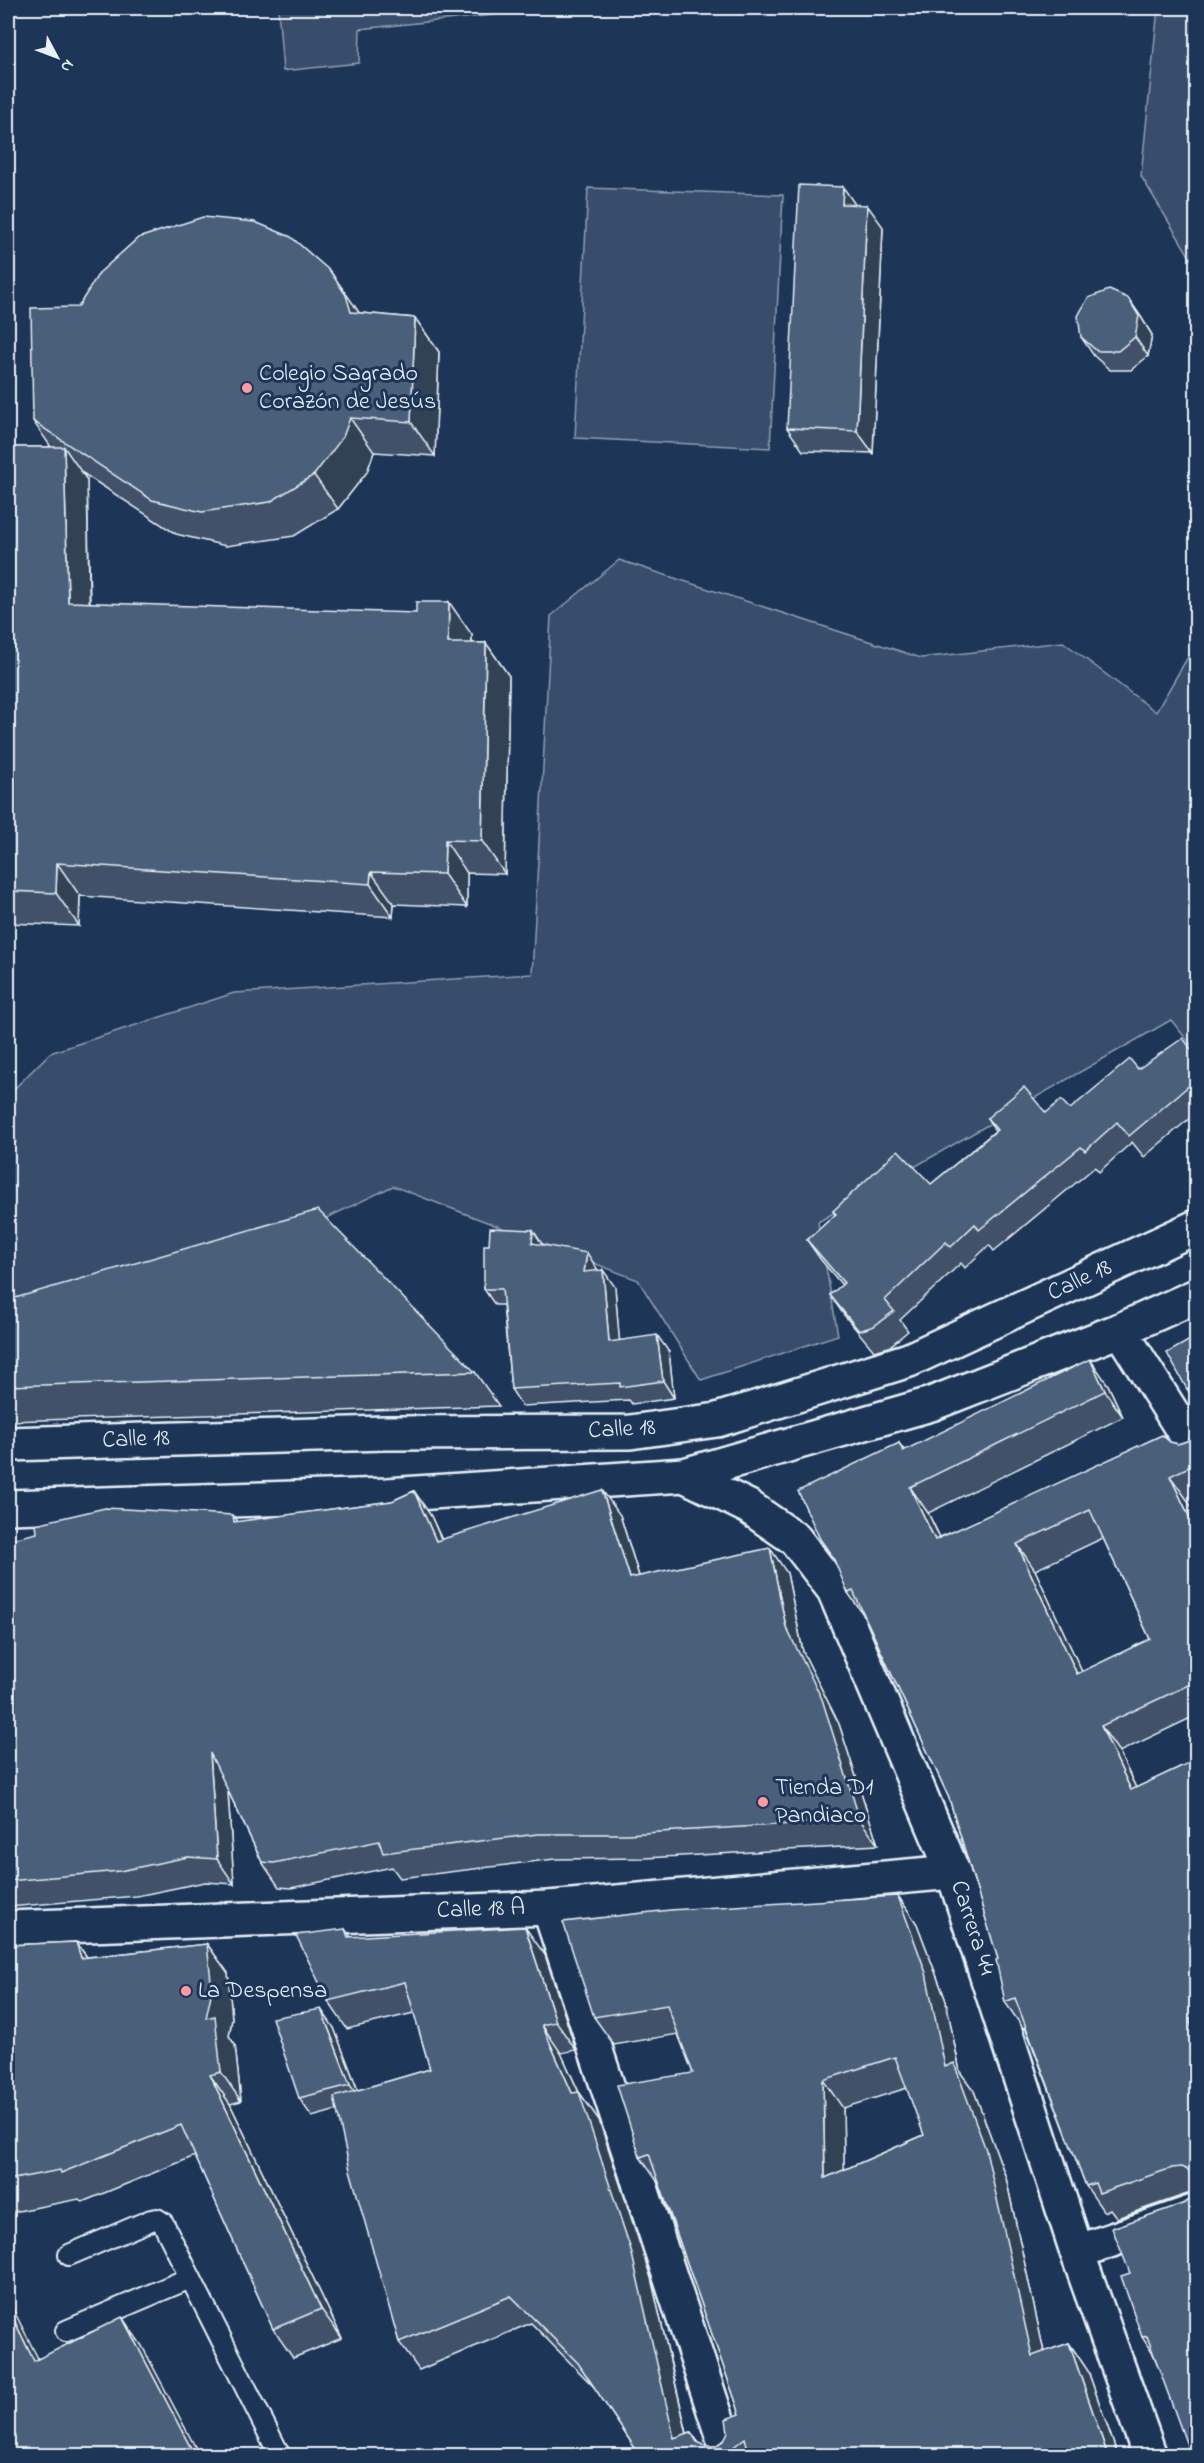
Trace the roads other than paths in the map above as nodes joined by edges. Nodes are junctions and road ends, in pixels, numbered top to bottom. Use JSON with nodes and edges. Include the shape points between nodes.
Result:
{"nodes":[{"id":1,"x":1197,"y":1227,"type":"edge"},
{"id":2,"x":1197,"y":1296,"type":"edge"},
{"id":3,"x":1120,"y":1330,"type":"junction"},
{"id":4,"x":8,"y":1444,"type":"edge"},
{"id":5,"x":1197,"y":1451,"type":"edge"},
{"id":6,"x":684,"y":1475,"type":"junction"},
{"id":7,"x":8,"y":1507,"type":"edge"},
{"id":8,"x":953,"y":1872,"type":"junction"},
{"id":9,"x":549,"y":1908,"type":"junction"},
{"id":10,"x":8,"y":1928,"type":"edge"},
{"id":11,"x":1197,"y":2211,"type":"edge"},
{"id":12,"x":1077,"y":2252,"type":"junction"},
{"id":13,"x":69,"y":2255,"type":"dead end"},
{"id":14,"x":190,"y":2278,"type":"junction"},
{"id":15,"x":66,"y":2331,"type":"dead end"},
{"id":16,"x":280,"y":2456,"type":"edge"},
{"id":17,"x":729,"y":2456,"type":"edge"},
{"id":18,"x":1150,"y":2456,"type":"edge"}],
"edges":[{"from":1,"to":4,"type":"street","name":"Calle 18","via":[[909,1360],[717,1420],[630,1432]]},
{"from":2,"to":3,"type":"street","name":"Calle 18"},
{"from":3,"to":5,"type":"street"},
{"from":3,"to":6,"type":"street","name":"Calle 18","via":[[931,1404]]},
{"from":6,"to":7,"type":"street","name":"Calle 18","via":[[387,1495]]},
{"from":6,"to":8,"type":"street","name":"Carrera 44","via":[[749,1507],[795,1539],[834,1590]]},
{"from":8,"to":9,"type":"street","name":"Calle 18 A"},
{"from":8,"to":12,"type":"street","name":"Carrera 44"},
{"from":9,"to":10,"type":"street","name":"Calle 18 A"},
{"from":9,"to":17,"type":"street"},
{"from":11,"to":12,"type":"street"},
{"from":12,"to":18,"type":"street","name":"Carrera 44"},
{"from":13,"to":14,"type":"lane","via":[[157,2219],[163,2223]]},
{"from":14,"to":15,"type":"lane"},
{"from":14,"to":16,"type":"lane"}]}
